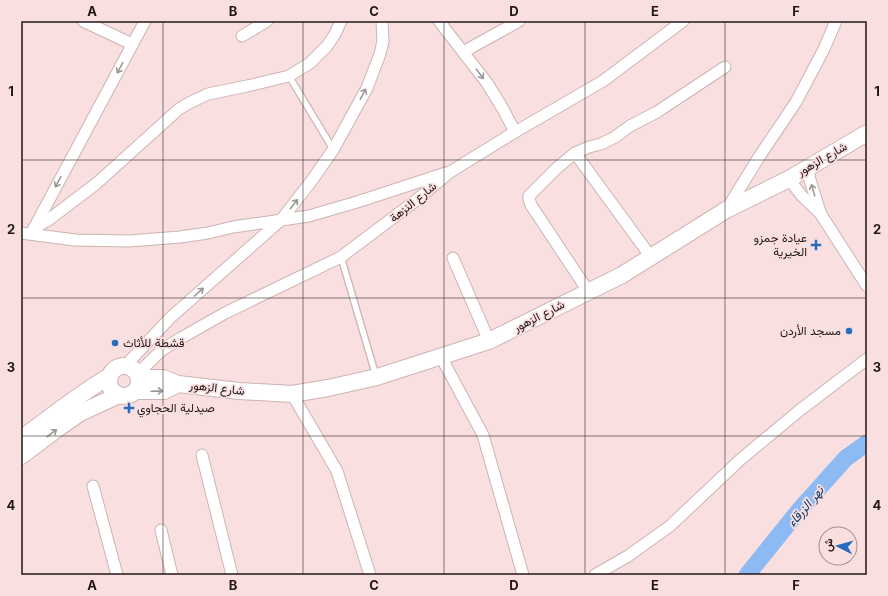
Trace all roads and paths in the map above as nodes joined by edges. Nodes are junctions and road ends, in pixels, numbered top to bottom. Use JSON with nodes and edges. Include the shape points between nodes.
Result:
{"nodes":[{"id":1,"x":83,"y":21,"type":"edge"},
{"id":2,"x":145,"y":21,"type":"edge"},
{"id":3,"x":267,"y":21,"type":"edge"},
{"id":4,"x":341,"y":21,"type":"edge"},
{"id":5,"x":382,"y":21,"type":"edge"},
{"id":6,"x":439,"y":21,"type":"edge"},
{"id":7,"x":519,"y":21,"type":"edge"},
{"id":8,"x":683,"y":21,"type":"edge"},
{"id":9,"x":836,"y":21,"type":"edge"},
{"id":10,"x":242,"y":36,"type":"dead end"},
{"id":11,"x":132,"y":44,"type":"junction"},
{"id":12,"x":463,"y":52,"type":"junction"},
{"id":13,"x":725,"y":67,"type":"dead end"},
{"id":14,"x":289,"y":76,"type":"junction"},
{"id":15,"x":515,"y":132,"type":"junction"},
{"id":16,"x":867,"y":133,"type":"edge"},
{"id":17,"x":333,"y":150,"type":"junction"},
{"id":18,"x":575,"y":153,"type":"junction"},
{"id":19,"x":808,"y":167,"type":"junction"},
{"id":20,"x":450,"y":172,"type":"junction"},
{"id":21,"x":789,"y":178,"type":"junction"},
{"id":22,"x":726,"y":210,"type":"junction"},
{"id":23,"x":820,"y":213,"type":"junction"},
{"id":24,"x":281,"y":220,"type":"junction"},
{"id":25,"x":28,"y":232,"type":"edge"},
{"id":26,"x":341,"y":257,"type":"junction"},
{"id":27,"x":651,"y":257,"type":"junction"},
{"id":28,"x":453,"y":258,"type":"dead end"},
{"id":29,"x":867,"y":286,"type":"edge"},
{"id":30,"x":588,"y":291,"type":"junction"},
{"id":31,"x":489,"y":341,"type":"junction"},
{"id":32,"x":441,"y":357,"type":"junction"},
{"id":33,"x":867,"y":359,"type":"edge"},
{"id":34,"x":110,"y":376,"type":"junction"},
{"id":35,"x":134,"y":377,"type":"junction"},
{"id":36,"x":377,"y":377,"type":"junction"},
{"id":37,"x":292,"y":394,"type":"junction"},
{"id":38,"x":119,"y":395,"type":"junction"},
{"id":39,"x":21,"y":439,"type":"edge"},
{"id":40,"x":202,"y":455,"type":"dead end"},
{"id":41,"x":21,"y":456,"type":"edge"},
{"id":42,"x":93,"y":486,"type":"dead end"},
{"id":43,"x":161,"y":530,"type":"dead end"},
{"id":44,"x":117,"y":575,"type":"edge"},
{"id":45,"x":172,"y":575,"type":"edge"},
{"id":46,"x":232,"y":575,"type":"edge"},
{"id":47,"x":370,"y":575,"type":"edge"},
{"id":48,"x":523,"y":575,"type":"edge"},
{"id":49,"x":595,"y":575,"type":"edge"}],
"edges":[{"from":1,"to":11,"type":"street"},
{"from":2,"to":11,"type":"street"},
{"from":3,"to":10,"type":"street"},
{"from":4,"to":14,"type":"street","via":[[327,46],[310,63]]},
{"from":17,"to":5,"type":"street","one_way":true,"via":[[376,65],[383,41]]},
{"from":6,"to":12,"type":"street"},
{"from":7,"to":12,"type":"street"},
{"from":8,"to":15,"type":"street","name":"شارع النزهة","via":[[603,81]]},
{"from":9,"to":22,"type":"street","via":[[796,102]]},
{"from":11,"to":25,"type":"street","one_way":true},
{"from":12,"to":15,"type":"street","one_way":true,"via":[[487,83]]},
{"from":13,"to":18,"type":"street","via":[[615,137]]},
{"from":14,"to":17,"type":"lane"},
{"from":14,"to":25,"type":"street","via":[[208,94],[190,103],[174,114],[98,183]]},
{"from":15,"to":20,"type":"street","name":"شارع النزهة"},
{"from":16,"to":19,"type":"main road","name":"شارع الزهور"},
{"from":24,"to":17,"type":"street","one_way":true},
{"from":18,"to":27,"type":"street"},
{"from":18,"to":30,"type":"street","via":[[532,192],[529,199]]},
{"from":19,"to":21,"type":"main road","name":"شارع الزهور"},
{"from":23,"to":19,"type":"street","one_way":true},
{"from":20,"to":24,"type":"street","via":[[309,216]]},
{"from":20,"to":26,"type":"street","name":"شارع النزهة"},
{"from":21,"to":22,"type":"main road","name":"شارع الزهور"},
{"from":21,"to":23,"type":"street","via":[[802,196]]},
{"from":22,"to":27,"type":"main road","name":"شارع الزهور"},
{"from":23,"to":29,"type":"street"},
{"from":24,"to":25,"type":"street","via":[[180,237],[128,241],[75,240]]},
{"from":35,"to":24,"type":"street","one_way":true,"via":[[170,318]]},
{"from":26,"to":35,"type":"street","name":"شارع النزهة","via":[[181,338],[162,350]]},
{"from":26,"to":36,"type":"lane"},
{"from":27,"to":30,"type":"main road","name":"شارع الزهور"},
{"from":28,"to":31,"type":"street"},
{"from":30,"to":31,"type":"main road","name":"شارع الزهور"},
{"from":31,"to":32,"type":"main road","name":"شارع الزهور"},
{"from":32,"to":36,"type":"main road","name":"شارع الزهور"},
{"from":32,"to":48,"type":"street","via":[[483,435]]},
{"from":33,"to":49,"type":"street","via":[[741,459],[670,526],[628,556]]},
{"from":34,"to":35,"type":"main road","via":[[120,367]]},
{"from":34,"to":38,"type":"main road","via":[[110,385]]},
{"from":34,"to":39,"type":"main road"},
{"from":35,"to":37,"type":"main road","name":"شارع الزهور","via":[[163,378],[178,384],[239,391]]},
{"from":35,"to":38,"type":"main road","via":[[128,396]]},
{"from":36,"to":37,"type":"main road","name":"شارع الزهور"},
{"from":37,"to":47,"type":"street","via":[[337,471]]},
{"from":41,"to":38,"type":"main road","one_way":true,"via":[[80,413]]},
{"from":40,"to":46,"type":"street"},
{"from":42,"to":44,"type":"street"},
{"from":43,"to":45,"type":"street"}]}
